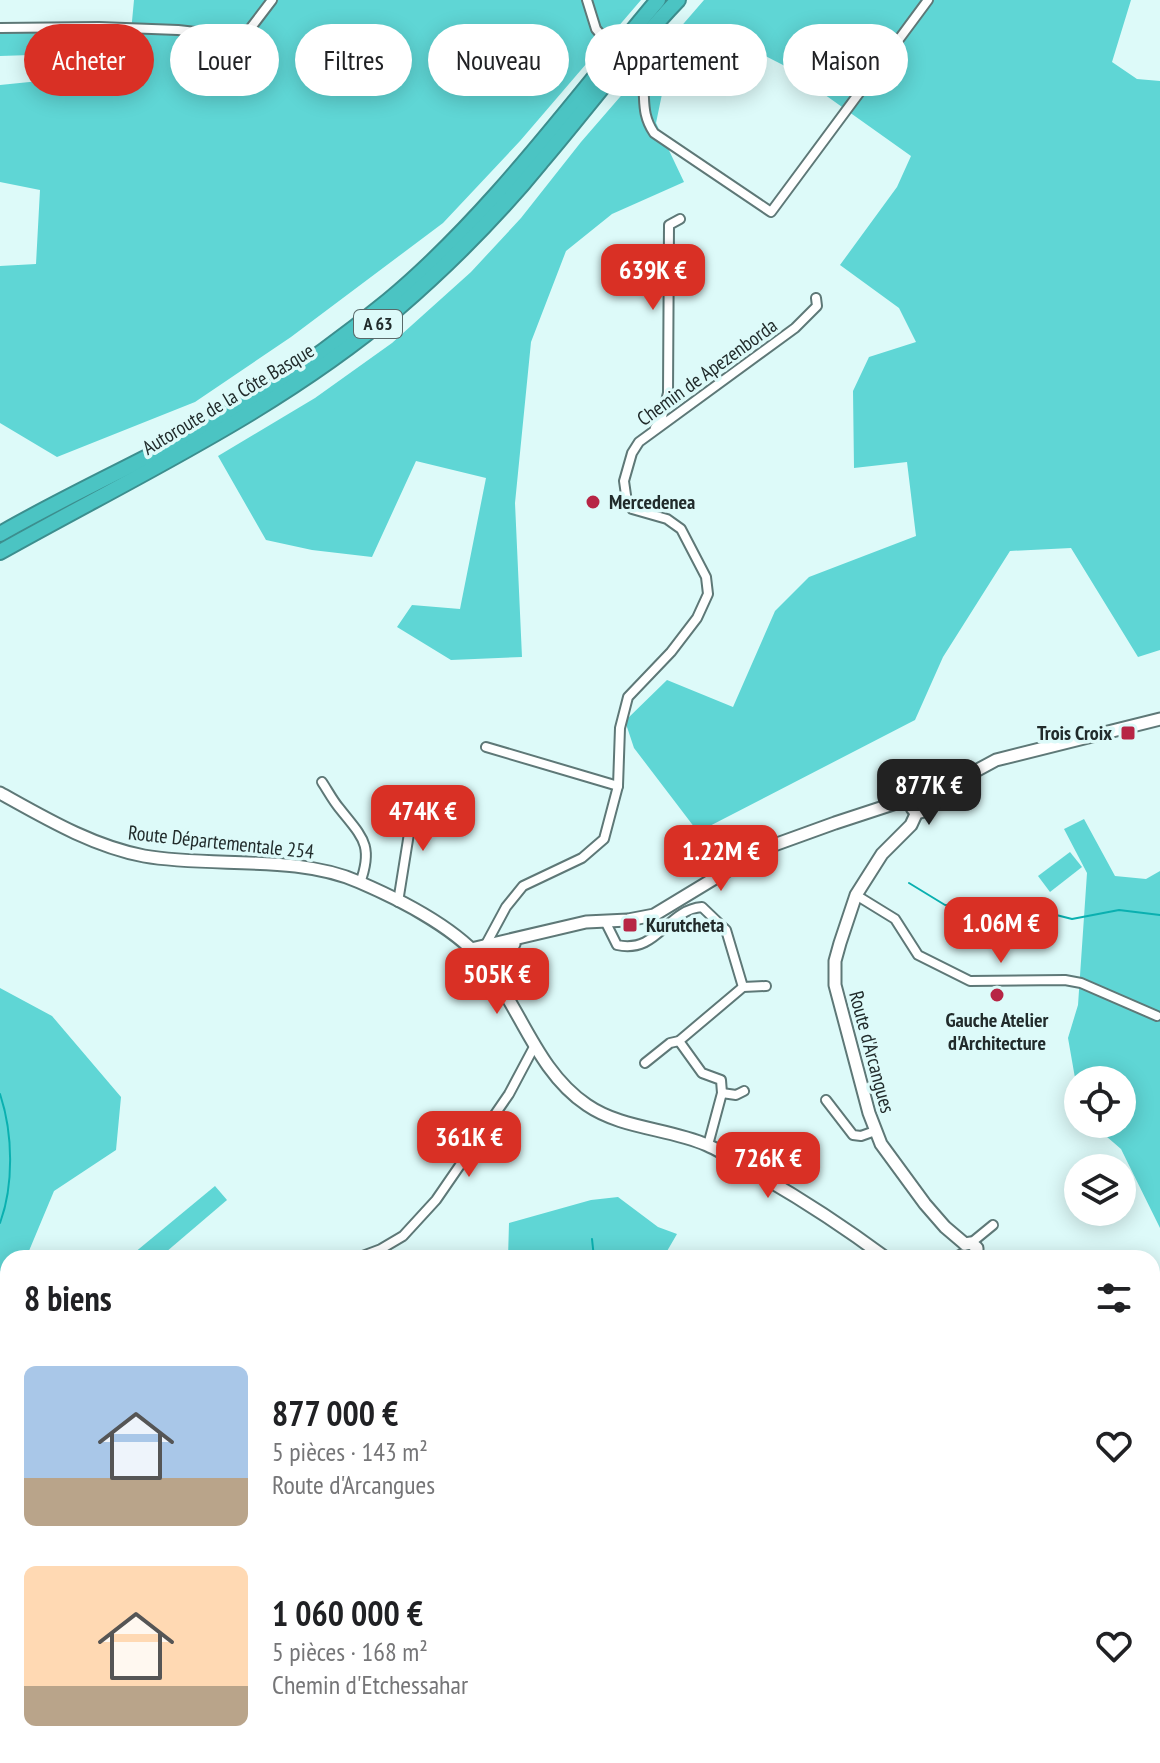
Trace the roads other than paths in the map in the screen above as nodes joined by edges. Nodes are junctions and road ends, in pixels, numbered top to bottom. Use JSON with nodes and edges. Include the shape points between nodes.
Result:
{"nodes":[{"id":1,"x":272,"y":0,"type":"edge"},
{"id":2,"x":587,"y":0,"type":"edge"},
{"id":3,"x":658,"y":0,"type":"edge"},
{"id":4,"x":678,"y":0,"type":"edge"},
{"id":5,"x":928,"y":0,"type":"edge"},
{"id":6,"x":594,"y":24,"type":"edge"},
{"id":7,"x":0,"y":28,"type":"edge"},
{"id":8,"x":644,"y":96,"type":"edge"},
{"id":9,"x":680,"y":219,"type":"dead end"},
{"id":10,"x":816,"y":298,"type":"dead end"},
{"id":11,"x":653,"y":432,"type":"junction"},
{"id":12,"x":0,"y":534,"type":"edge"},
{"id":13,"x":0,"y":552,"type":"edge"},
{"id":14,"x":1160,"y":719,"type":"edge"},
{"id":15,"x":486,"y":747,"type":"dead end"},
{"id":16,"x":322,"y":782,"type":"dead end"},
{"id":17,"x":618,"y":786,"type":"junction"},
{"id":18,"x":0,"y":793,"type":"edge"},
{"id":19,"x":415,"y":796,"type":"dead end"},
{"id":20,"x":914,"y":807,"type":"junction"},
{"id":21,"x":360,"y":883,"type":"junction"},
{"id":22,"x":856,"y":895,"type":"junction"},
{"id":23,"x":398,"y":902,"type":"junction"},
{"id":24,"x":605,"y":921,"type":"junction"},
{"id":25,"x":471,"y":949,"type":"junction"},
{"id":26,"x":491,"y":951,"type":"junction"},
{"id":27,"x":766,"y":986,"type":"dead end"},
{"id":28,"x":743,"y":987,"type":"junction"},
{"id":29,"x":1157,"y":1016,"type":"dead end"},
{"id":30,"x":664,"y":1034,"type":"dead end"},
{"id":31,"x":674,"y":1042,"type":"junction"},
{"id":32,"x":534,"y":1047,"type":"junction"},
{"id":33,"x":645,"y":1063,"type":"dead end"},
{"id":34,"x":744,"y":1091,"type":"dead end"},
{"id":35,"x":722,"y":1093,"type":"junction"},
{"id":36,"x":826,"y":1100,"type":"dead end"},
{"id":37,"x":875,"y":1131,"type":"junction"},
{"id":38,"x":708,"y":1145,"type":"junction"},
{"id":39,"x":993,"y":1225,"type":"dead end"},
{"id":40,"x":378,"y":1250,"type":"edge"},
{"id":41,"x":875,"y":1250,"type":"edge"},
{"id":42,"x":965,"y":1250,"type":"edge"},
{"id":43,"x":972,"y":1250,"type":"edge"}],
"edges":[{"from":1,"to":7,"type":"street","via":[[243,35]]},
{"from":2,"to":6,"type":"street"},
{"from":3,"to":12,"type":"highway","name":"Autoroute de la Côte Basque","number":"A 63","via":[[491,198],[389,300],[252,398]]},
{"from":4,"to":13,"type":"highway","name":"Autoroute de la Côte Basque","number":"A 63","via":[[529,177],[396,309],[261,408]]},
{"from":5,"to":8,"type":"street","via":[[771,212],[654,133],[644,112]]},
{"from":9,"to":11,"type":"street","via":[[669,225],[668,393]]},
{"from":10,"to":11,"type":"street","name":"Chemin de Apezenborda","via":[[817,306],[808,317],[784,337]]},
{"from":11,"to":17,"type":"street","name":"Chemin de Apezenborda","via":[[632,453],[624,481],[627,502],[632,509],[681,529],[706,577],[708,594],[677,645],[628,697],[620,728]]},
{"from":14,"to":20,"type":"street","name":"Route d'Arcangues","via":[[983,764],[926,798],[926,808]]},
{"from":15,"to":17,"type":"street"},
{"from":16,"to":21,"type":"street","via":[[364,836],[366,866]]},
{"from":17,"to":26,"type":"street","name":"Chemin de Apezenborda","via":[[604,839],[582,858],[523,886],[496,924]]},
{"from":18,"to":21,"type":"street","name":"Route Départementale 254","via":[[91,840],[130,853],[320,871]]},
{"from":19,"to":23,"type":"street"},
{"from":20,"to":22,"type":"street","name":"Route d'Arcangues","via":[[911,825],[882,854]]},
{"from":20,"to":24,"type":"street","via":[[896,803],[763,849],[654,915]]},
{"from":21,"to":23,"type":"street","name":"Route Départementale 254"},
{"from":22,"to":29,"type":"street","via":[[895,919],[918,955],[970,981],[1073,982]]},
{"from":22,"to":37,"type":"street","name":"Route d'Arcangues","via":[[835,961],[835,985]]},
{"from":23,"to":25,"type":"street","name":"Route Départementale 254"},
{"from":24,"to":26,"type":"street","via":[[561,928]]},
{"from":24,"to":28,"type":"street","via":[[617,945],[630,948],[648,942],[688,908],[702,907],[726,930]]},
{"from":25,"to":26,"type":"street"},
{"from":25,"to":26,"type":"street","name":"Route Départementale 254"},
{"from":26,"to":32,"type":"street","name":"Route Départementale 254"},
{"from":27,"to":28,"type":"street"},
{"from":28,"to":31,"type":"street"},
{"from":30,"to":31,"type":"street"},
{"from":31,"to":33,"type":"street"},
{"from":31,"to":35,"type":"street","via":[[702,1073],[721,1080]]},
{"from":32,"to":38,"type":"street","name":"Route Départementale 254","via":[[573,1093],[598,1112]]},
{"from":32,"to":40,"type":"street","via":[[509,1094],[436,1200],[403,1236]]},
{"from":34,"to":35,"type":"street"},
{"from":35,"to":38,"type":"street"},
{"from":36,"to":37,"type":"street","via":[[853,1135]]},
{"from":37,"to":42,"type":"street","name":"Route d'Arcangues","via":[[925,1204]]},
{"from":38,"to":41,"type":"street","name":"Route Départementale 254","via":[[829,1216]]},
{"from":39,"to":43,"type":"street"}]}
